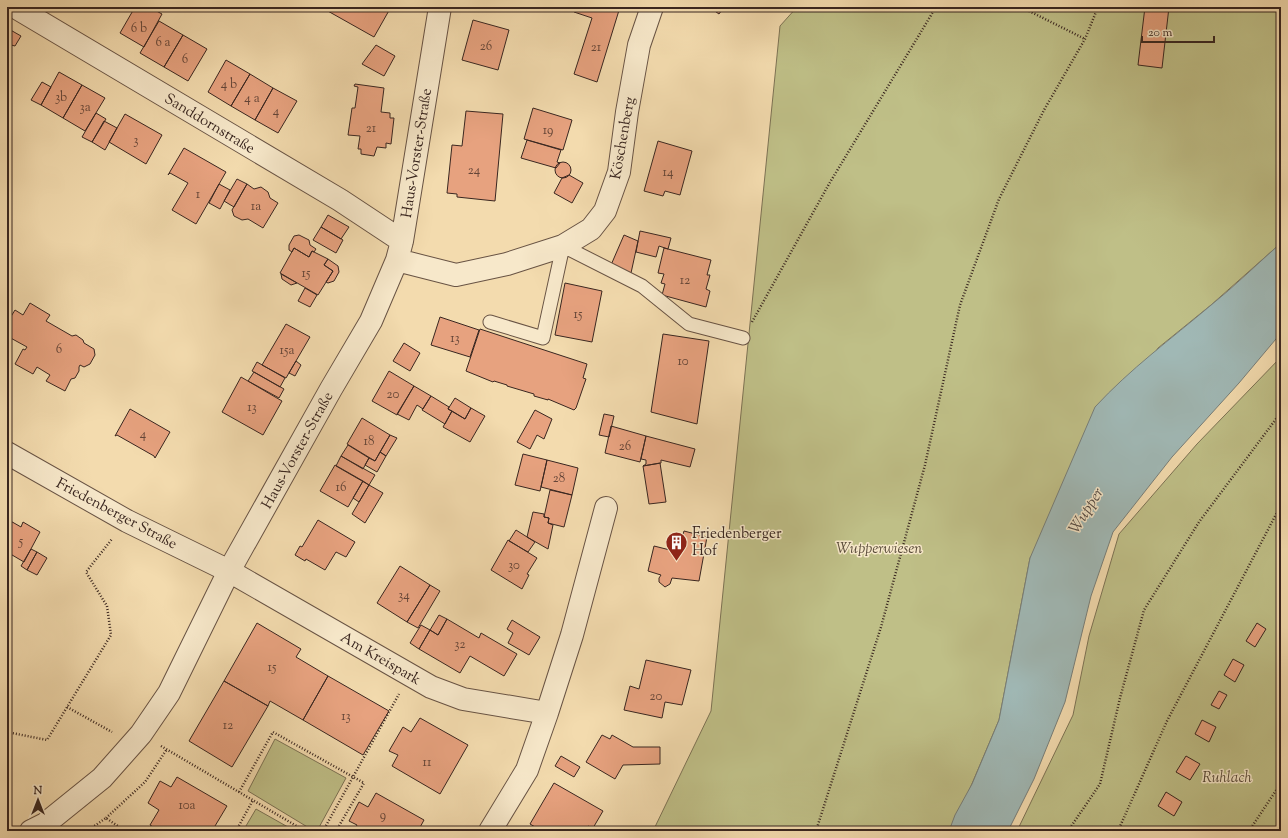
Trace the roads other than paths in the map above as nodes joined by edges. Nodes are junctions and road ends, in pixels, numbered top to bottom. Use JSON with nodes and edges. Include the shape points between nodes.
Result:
{"nodes":[{"id":1,"x":15,"y":7,"type":"edge"},
{"id":2,"x":440,"y":7,"type":"edge"},
{"id":3,"x":652,"y":7,"type":"edge"},
{"id":4,"x":563,"y":246,"type":"junction"},
{"id":5,"x":399,"y":251,"type":"junction"},
{"id":6,"x":490,"y":322,"type":"dead end"},
{"id":7,"x":743,"y":338,"type":"road end"},
{"id":8,"x":7,"y":452,"type":"edge"},
{"id":9,"x":606,"y":508,"type":"dead end"},
{"id":10,"x":229,"y":571,"type":"junction"},
{"id":11,"x":547,"y":713,"type":"junction"},
{"id":12,"x":42,"y":829,"type":"edge"},
{"id":13,"x":490,"y":831,"type":"edge"}],
"edges":[{"from":1,"to":5,"type":"street","name":"Sanddornstraße","via":[[340,200]]},
{"from":2,"to":5,"type":"street","name":"Haus-Vorster-Straße"},
{"from":3,"to":4,"type":"street","name":"Köschenberg","via":[[639,45],[619,172],[605,211],[591,229]]},
{"from":4,"to":5,"type":"street","name":"Köschenberg","via":[[507,264],[456,275]]},
{"from":4,"to":6,"type":"lane","via":[[542,338]]},
{"from":4,"to":7,"type":"lane","via":[[642,286],[689,324]]},
{"from":5,"to":10,"type":"street","name":"Haus-Vorster-Straße","via":[[371,321]]},
{"from":8,"to":10,"type":"street","name":"Friedenberger Straße","via":[[127,521]]},
{"from":9,"to":11,"type":"street","via":[[572,635]]},
{"from":10,"to":11,"type":"street","name":"Am Kreispark","via":[[431,687],[463,699]]},
{"from":10,"to":12,"type":"street","name":"Haus-Vorster-Straße","via":[[169,693],[137,738],[102,778]]},
{"from":11,"to":13,"type":"street","via":[[527,770]]}]}
